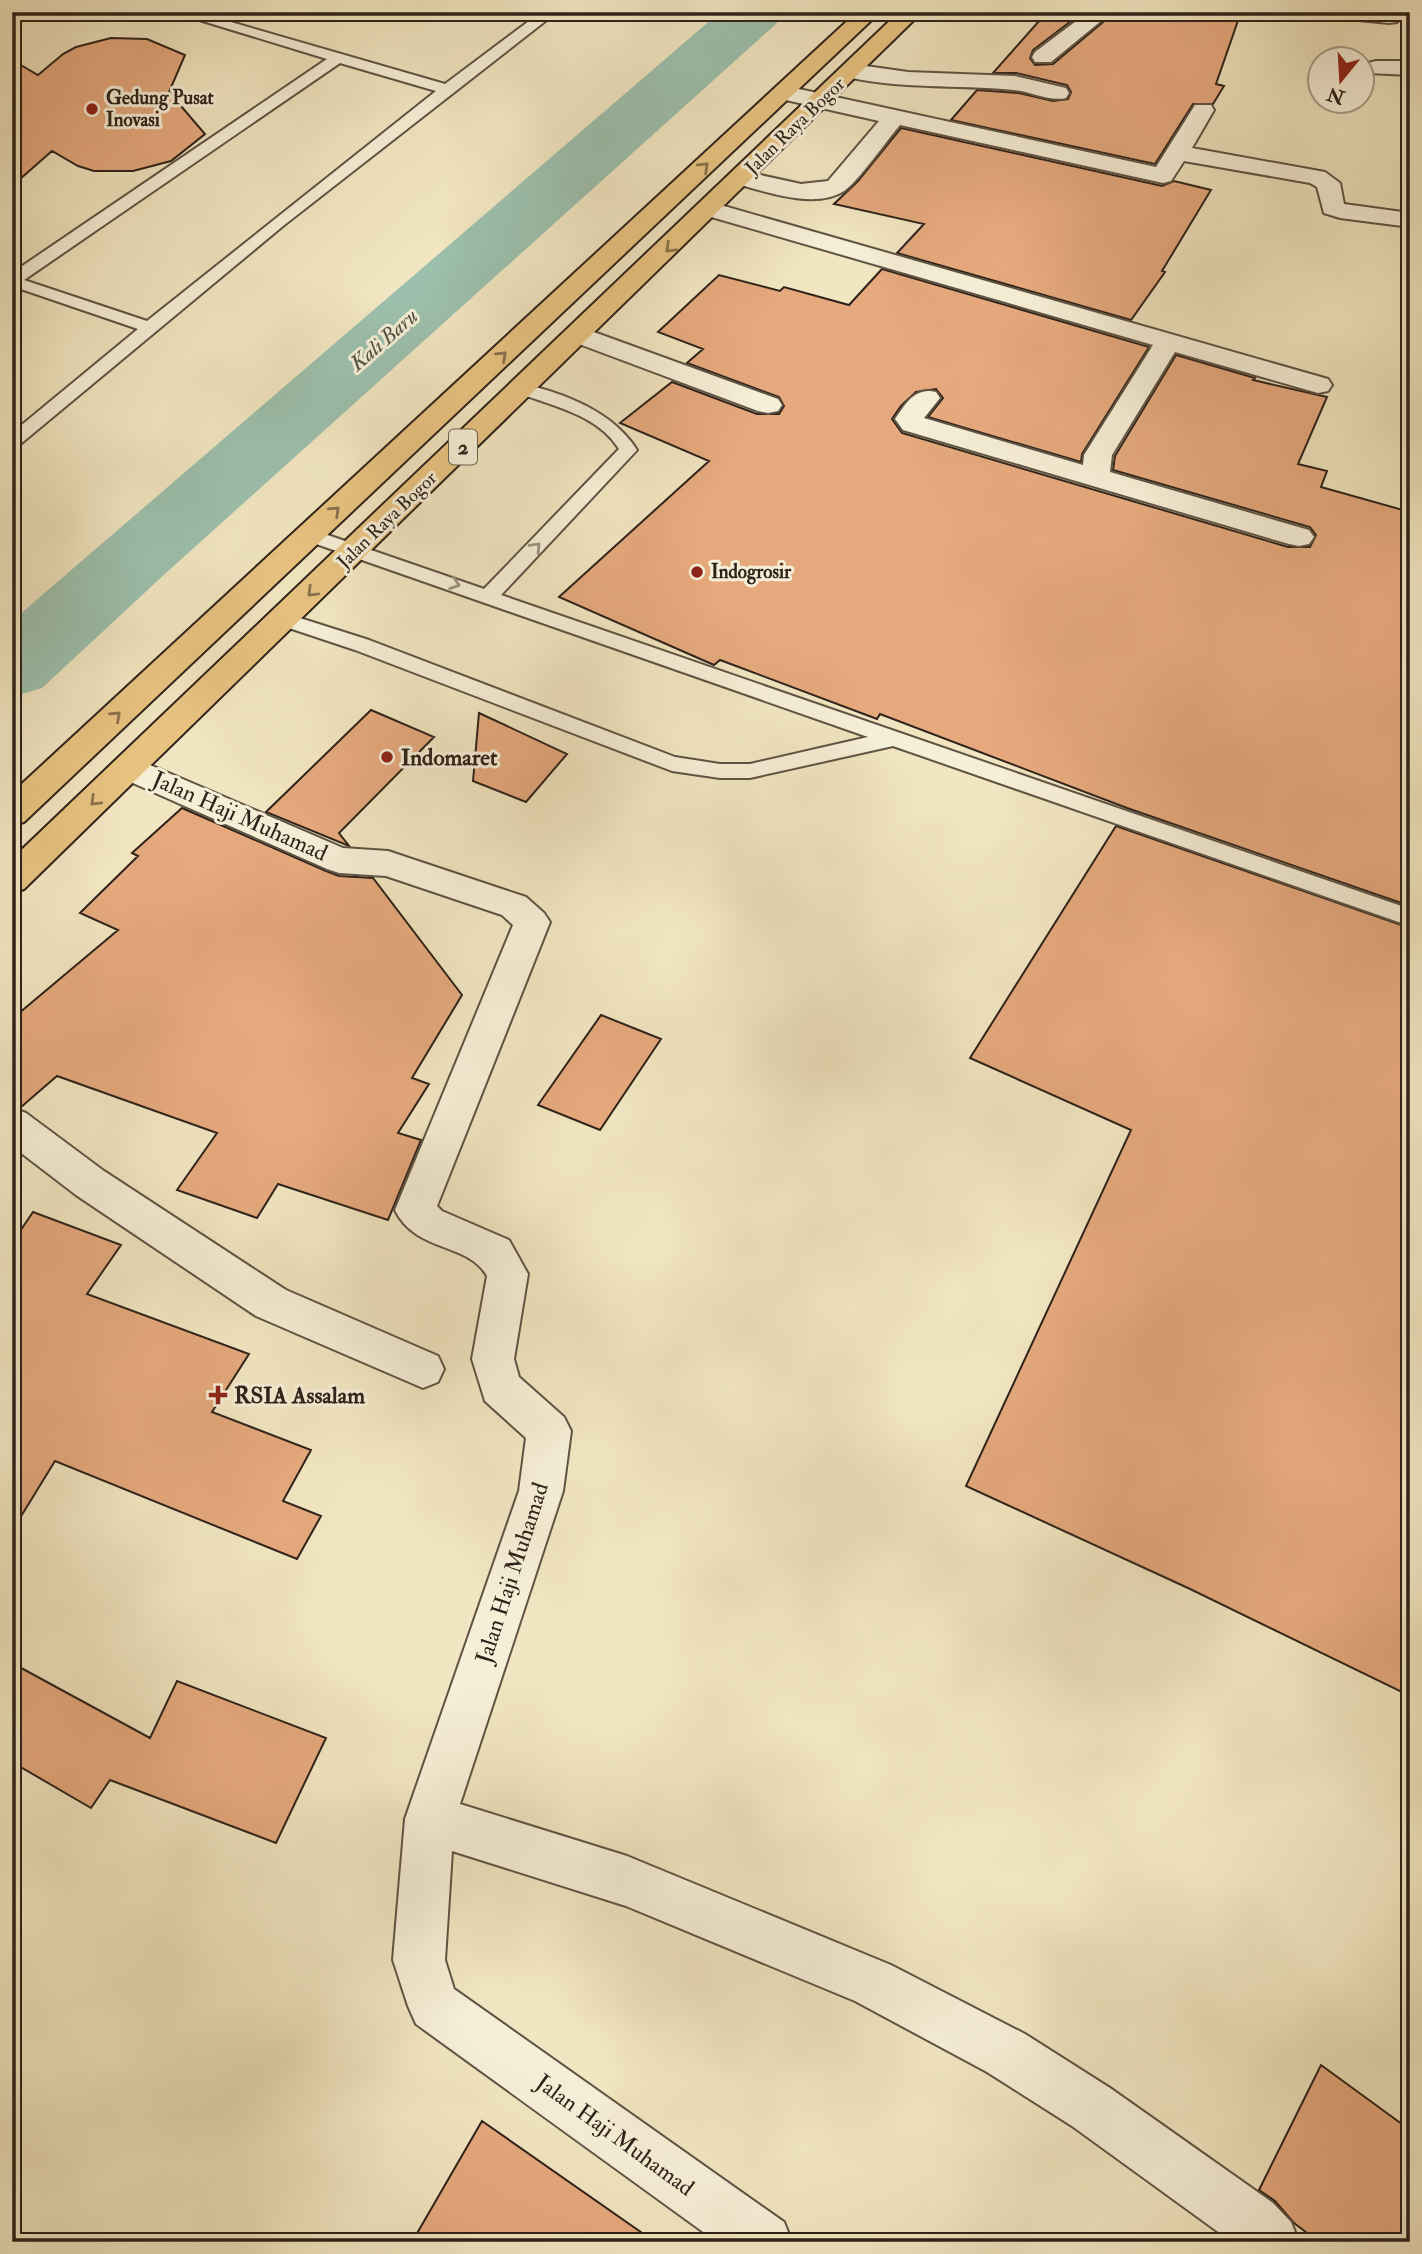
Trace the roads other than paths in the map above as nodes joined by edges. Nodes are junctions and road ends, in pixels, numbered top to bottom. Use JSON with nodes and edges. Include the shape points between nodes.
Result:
{"nodes":[{"id":1,"x":180,"y":12,"type":"edge"},
{"id":2,"x":550,"y":12,"type":"edge"},
{"id":3,"x":870,"y":12,"type":"edge"},
{"id":4,"x":912,"y":12,"type":"edge"},
{"id":5,"x":1102,"y":12,"type":"edge"},
{"id":6,"x":1338,"y":12,"type":"edge"},
{"id":7,"x":1393,"y":20,"type":"edge"},
{"id":8,"x":1043,"y":57,"type":"dead end"},
{"id":9,"x":336,"y":59,"type":"junction"},
{"id":10,"x":1376,"y":68,"type":"dead end"},
{"id":11,"x":1410,"y":68,"type":"edge"},
{"id":12,"x":852,"y":71,"type":"junction"},
{"id":13,"x":446,"y":89,"type":"junction"},
{"id":14,"x":785,"y":93,"type":"junction"},
{"id":15,"x":1058,"y":93,"type":"dead end"},
{"id":16,"x":821,"y":101,"type":"junction"},
{"id":17,"x":1203,"y":110,"type":"dead end"},
{"id":18,"x":894,"y":118,"type":"junction"},
{"id":19,"x":1178,"y":153,"type":"junction"},
{"id":20,"x":742,"y":178,"type":"junction"},
{"id":21,"x":710,"y":209,"type":"junction"},
{"id":22,"x":1410,"y":220,"type":"edge"},
{"id":23,"x":12,"y":281,"type":"edge"},
{"id":24,"x":149,"y":327,"type":"junction"},
{"id":25,"x":580,"y":335,"type":"junction"},
{"id":26,"x":1168,"y":342,"type":"junction"},
{"id":27,"x":1318,"y":385,"type":"dead end"},
{"id":28,"x":524,"y":389,"type":"junction"},
{"id":29,"x":926,"y":398,"type":"dead end"},
{"id":30,"x":768,"y":405,"type":"dead end"},
{"id":31,"x":12,"y":442,"type":"edge"},
{"id":32,"x":1095,"y":477,"type":"junction"},
{"id":33,"x":309,"y":536,"type":"junction"},
{"id":34,"x":1299,"y":537,"type":"dead end"},
{"id":35,"x":356,"y":551,"type":"junction"},
{"id":36,"x":489,"y":596,"type":"junction"},
{"id":37,"x":284,"y":619,"type":"junction"},
{"id":38,"x":895,"y":738,"type":"junction"},
{"id":39,"x":129,"y":768,"type":"junction"},
{"id":40,"x":12,"y":813,"type":"edge"},
{"id":41,"x":12,"y":880,"type":"edge"},
{"id":42,"x":1410,"y":918,"type":"edge"},
{"id":43,"x":12,"y":1124,"type":"edge"},
{"id":44,"x":423,"y":1368,"type":"dead end"},
{"id":45,"x":430,"y":1819,"type":"junction"},
{"id":46,"x":764,"y":2242,"type":"edge"},
{"id":47,"x":1271,"y":2242,"type":"edge"}],
"edges":[{"from":1,"to":9,"type":"lane"},
{"from":2,"to":13,"type":"lane"},
{"from":3,"to":14,"type":"highway","name":"Jalan Raya Bogor","number":"2"},
{"from":4,"to":12,"type":"highway","name":"Jalan Raya Bogor","number":"2"},
{"from":5,"to":8,"type":"street"},
{"from":6,"to":7,"type":"street"},
{"from":9,"to":13,"type":"lane"},
{"from":9,"to":23,"type":"lane"},
{"from":10,"to":11,"type":"street"},
{"from":12,"to":15,"type":"street","via":[[908,79],[1015,83]]},
{"from":12,"to":16,"type":"highway","name":"Jalan Raya Bogor","number":"2"},
{"from":13,"to":24,"type":"lane"},
{"from":14,"to":16,"type":"street"},
{"from":33,"to":14,"type":"highway","name":"Jalan Raya Bogor","number":"2","one_way":true},
{"from":16,"to":18,"type":"street"},
{"from":16,"to":20,"type":"highway","name":"Jalan Raya Bogor","number":"2"},
{"from":17,"to":19,"type":"street"},
{"from":18,"to":19,"type":"street","via":[[1163,176]]},
{"from":18,"to":20,"type":"street","via":[[836,186],[809,194]]},
{"from":19,"to":22,"type":"street","via":[[1317,177],[1328,183],[1333,208]]},
{"from":20,"to":21,"type":"highway","name":"Jalan Raya Bogor","number":"2"},
{"from":21,"to":25,"type":"highway","name":"Jalan Raya Bogor","number":"2","one_way":true},
{"from":21,"to":26,"type":"street"},
{"from":23,"to":24,"type":"lane"},
{"from":24,"to":31,"type":"lane"},
{"from":25,"to":28,"type":"highway","name":"Jalan Raya Bogor","number":"2"},
{"from":25,"to":30,"type":"street"},
{"from":26,"to":27,"type":"street"},
{"from":26,"to":32,"type":"street","via":[[1098,454]]},
{"from":28,"to":35,"type":"highway","name":"Jalan Raya Bogor","number":"2"},
{"from":36,"to":28,"type":"lane","one_way":true,"via":[[628,450],[622,436],[587,414]]},
{"from":29,"to":32,"type":"street","via":[[912,412],[909,419],[913,424]]},
{"from":32,"to":34,"type":"street"},
{"from":33,"to":35,"type":"lane"},
{"from":40,"to":33,"type":"highway","name":"Jalan Raya Bogor","number":"2","one_way":true},
{"from":35,"to":36,"type":"lane","one_way":true},
{"from":35,"to":37,"type":"highway","name":"Jalan Raya Bogor","number":"2","one_way":true},
{"from":36,"to":38,"type":"lane"},
{"from":37,"to":38,"type":"lane","via":[[672,764],[750,771]]},
{"from":37,"to":39,"type":"highway","name":"Jalan Raya Bogor","number":"2"},
{"from":38,"to":42,"type":"lane"},
{"from":39,"to":41,"type":"highway","name":"Jalan Raya Bogor","number":"2","one_way":true},
{"from":39,"to":45,"type":"street","name":"Jalan Haji Muhamad","via":[[339,860],[388,864],[514,906],[531,922],[415,1210],[428,1223],[495,1252],[508,1274],[493,1359],[499,1387],[549,1431],[541,1491]]},
{"from":43,"to":44,"type":"street","via":[[90,1183],[271,1303]]},
{"from":45,"to":46,"type":"street","name":"Jalan Haji Muhamad","via":[[419,1960],[434,2006]]},
{"from":45,"to":47,"type":"street","via":[[626,1881],[873,1983],[1006,2053],[1059,2087],[1208,2189]]}]}
